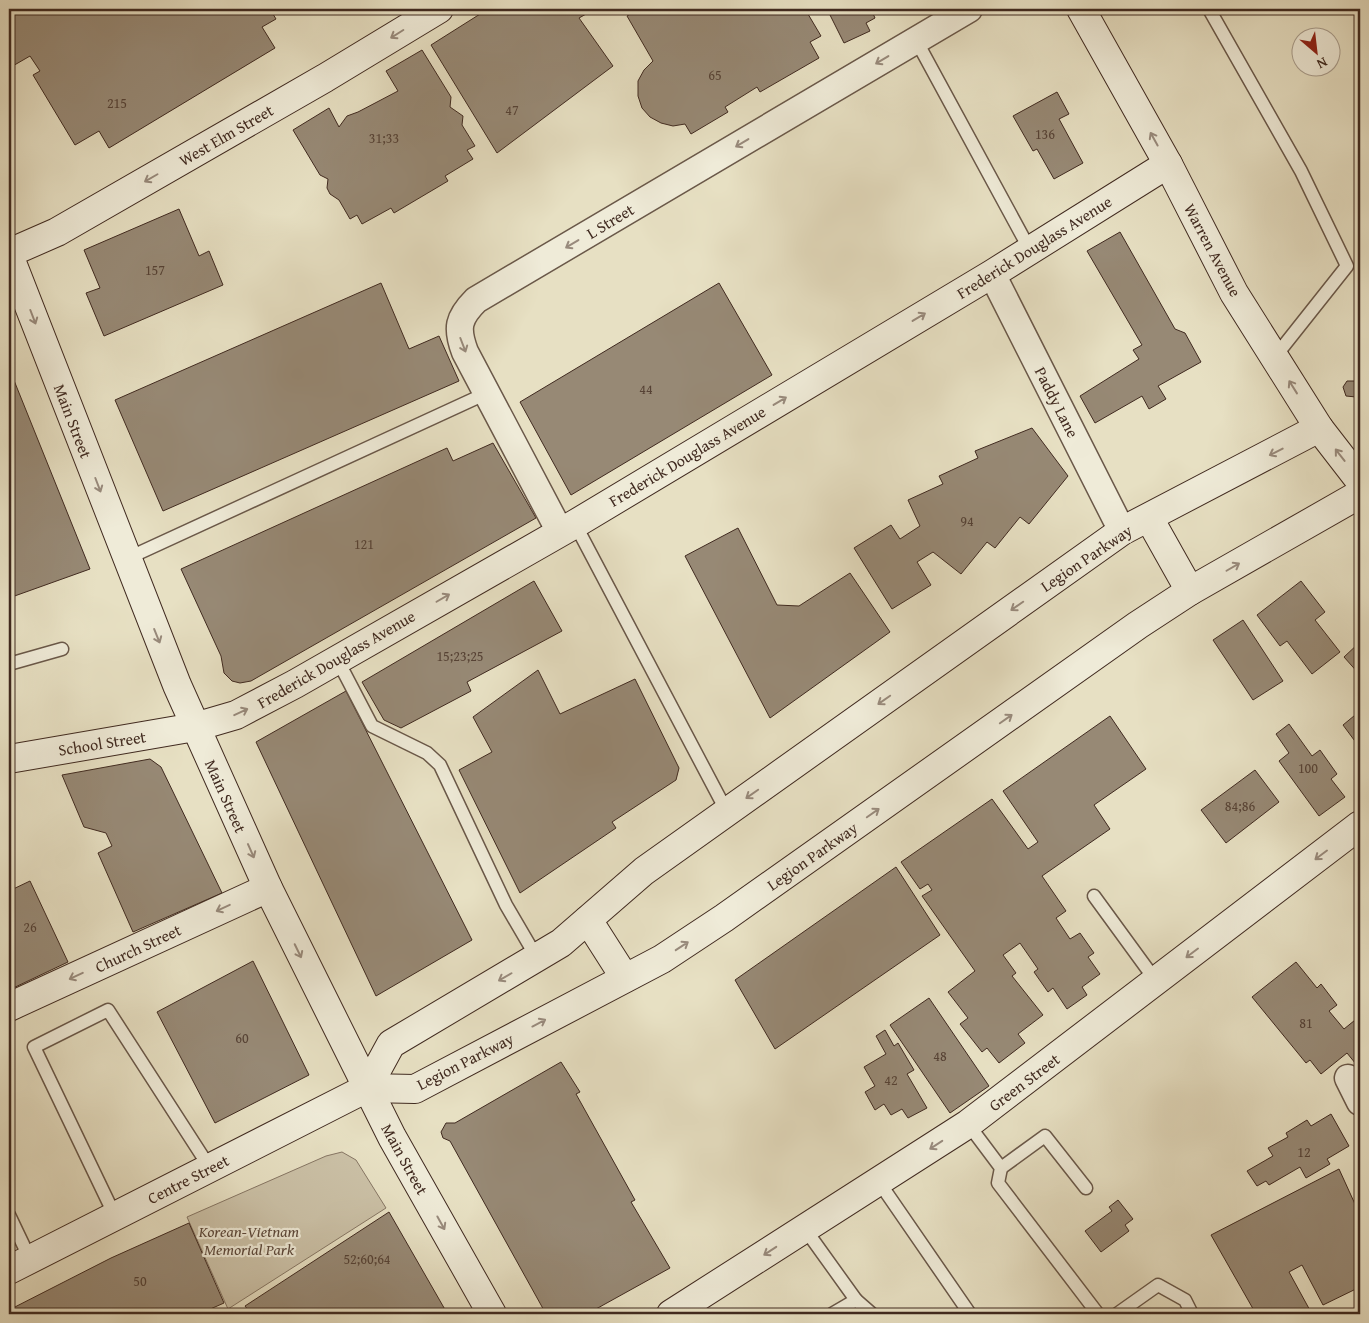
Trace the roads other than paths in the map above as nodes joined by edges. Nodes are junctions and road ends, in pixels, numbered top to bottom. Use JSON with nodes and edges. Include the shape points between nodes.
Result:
{"nodes":[{"id":1,"x":438,"y":9,"type":"edge"},
{"id":2,"x":969,"y":9,"type":"edge"},
{"id":3,"x":1081,"y":9,"type":"edge"},
{"id":4,"x":1209,"y":9,"type":"edge"},
{"id":5,"x":916,"y":40,"type":"junction"},
{"id":6,"x":1168,"y":164,"type":"junction"},
{"id":7,"x":1030,"y":250,"type":"junction"},
{"id":8,"x":9,"y":254,"type":"edge"},
{"id":9,"x":992,"y":274,"type":"junction"},
{"id":10,"x":1274,"y":358,"type":"junction"},
{"id":11,"x":487,"y":393,"type":"junction"},
{"id":12,"x":1319,"y":428,"type":"junction"},
{"id":13,"x":1360,"y":481,"type":"edge"},
{"id":14,"x":1360,"y":494,"type":"edge"},
{"id":15,"x":1149,"y":518,"type":"junction"},
{"id":16,"x":567,"y":528,"type":"junction"},
{"id":17,"x":1122,"y":530,"type":"junction"},
{"id":18,"x":126,"y":559,"type":"junction"},
{"id":19,"x":1190,"y":591,"type":"junction"},
{"id":20,"x":62,"y":649,"type":"dead end"},
{"id":21,"x":337,"y":659,"type":"junction"},
{"id":22,"x":9,"y":664,"type":"edge"},
{"id":23,"x":195,"y":727,"type":"junction"},
{"id":24,"x":9,"y":758,"type":"edge"},
{"id":25,"x":727,"y":812,"type":"junction"},
{"id":26,"x":1360,"y":825,"type":"edge"},
{"id":27,"x":268,"y":888,"type":"junction"},
{"id":28,"x":1094,"y":896,"type":"dead end"},
{"id":29,"x":588,"y":920,"type":"junction"},
{"id":30,"x":537,"y":958,"type":"junction"},
{"id":31,"x":625,"y":978,"type":"junction"},
{"id":32,"x":1156,"y":981,"type":"junction"},
{"id":33,"x":9,"y":1007,"type":"edge"},
{"id":34,"x":1348,"y":1078,"type":"dead end"},
{"id":35,"x":367,"y":1088,"type":"junction"},
{"id":36,"x":1360,"y":1102,"type":"edge"},
{"id":37,"x":968,"y":1124,"type":"junction"},
{"id":38,"x":210,"y":1168,"type":"junction"},
{"id":39,"x":1001,"y":1168,"type":"junction"},
{"id":40,"x":879,"y":1182,"type":"junction"},
{"id":41,"x":1086,"y":1188,"type":"dead end"},
{"id":42,"x":9,"y":1215,"type":"edge"},
{"id":43,"x":115,"y":1216,"type":"junction"},
{"id":44,"x":805,"y":1229,"type":"junction"},
{"id":45,"x":20,"y":1264,"type":"edge"},
{"id":46,"x":856,"y":1300,"type":"junction"},
{"id":47,"x":492,"y":1314,"type":"edge"},
{"id":48,"x":671,"y":1314,"type":"edge"},
{"id":49,"x":832,"y":1314,"type":"edge"},
{"id":50,"x":872,"y":1314,"type":"edge"},
{"id":51,"x":970,"y":1314,"type":"edge"},
{"id":52,"x":1098,"y":1314,"type":"edge"},
{"id":53,"x":1118,"y":1314,"type":"edge"},
{"id":54,"x":1192,"y":1314,"type":"edge"}],
"edges":[{"from":1,"to":8,"type":"main road","name":"West Elm Street","one_way":true,"via":[[57,232]]},
{"from":2,"to":5,"type":"street","name":"L Street"},
{"from":6,"to":3,"type":"main road","name":"Warren Avenue","one_way":true},
{"from":4,"to":10,"type":"lane","via":[[1301,171],[1347,266]]},
{"from":5,"to":7,"type":"lane"},
{"from":5,"to":11,"type":"street","name":"L Street","one_way":true,"via":[[476,300],[460,322],[460,337]]},
{"from":6,"to":7,"type":"main road","name":"Frederick Douglass Avenue"},
{"from":6,"to":10,"type":"main road","name":"Warren Avenue","via":[[1234,293]]},
{"from":7,"to":9,"type":"main road","name":"Frederick Douglass Avenue"},
{"from":8,"to":18,"type":"main road","name":"Main Street","one_way":true},
{"from":16,"to":9,"type":"main road","name":"Frederick Douglass Avenue","one_way":true},
{"from":9,"to":17,"type":"street","name":"Paddy Lane"},
{"from":12,"to":10,"type":"main road","name":"Warren Avenue","one_way":true},
{"from":11,"to":16,"type":"street","name":"L Street"},
{"from":11,"to":18,"type":"lane"},
{"from":13,"to":12,"type":"main road","name":"Warren Avenue","one_way":true},
{"from":12,"to":15,"type":"main road","name":"Legion Parkway","one_way":true},
{"from":19,"to":14,"type":"main road","name":"Legion Parkway","one_way":true},
{"from":15,"to":17,"type":"main road","name":"Legion Parkway"},
{"from":15,"to":19,"type":"main road"},
{"from":21,"to":16,"type":"main road","name":"Frederick Douglass Avenue","one_way":true},
{"from":16,"to":25,"type":"lane"},
{"from":17,"to":25,"type":"main road","name":"Legion Parkway","one_way":true},
{"from":18,"to":23,"type":"main road","name":"Main Street","one_way":true},
{"from":31,"to":19,"type":"main road","name":"Legion Parkway","one_way":true,"via":[[662,959],[724,918]]},
{"from":20,"to":22,"type":"lane"},
{"from":23,"to":21,"type":"main road","name":"Frederick Douglass Avenue","one_way":true,"via":[[236,714]]},
{"from":21,"to":30,"type":"lane","via":[[372,726],[427,753],[440,765],[506,905]]},
{"from":23,"to":24,"type":"main road","name":"School Street"},
{"from":23,"to":27,"type":"main road","name":"Main Street","one_way":true},
{"from":25,"to":29,"type":"main road","name":"Legion Parkway","via":[[644,871]]},
{"from":26,"to":32,"type":"main road","name":"Green Street","one_way":true},
{"from":27,"to":33,"type":"main road","name":"Church Street","one_way":true},
{"from":27,"to":35,"type":"main road","name":"Main Street","one_way":true},
{"from":28,"to":32,"type":"lane"},
{"from":29,"to":30,"type":"main road","name":"Legion Parkway"},
{"from":29,"to":31,"type":"main road"},
{"from":30,"to":35,"type":"main road","name":"Legion Parkway","one_way":true,"via":[[391,1044]]},
{"from":35,"to":31,"type":"main road","name":"Legion Parkway","one_way":true,"via":[[415,1088]]},
{"from":32,"to":37,"type":"main road","name":"Green Street"},
{"from":34,"to":36,"type":"street"},
{"from":35,"to":38,"type":"main road","name":"Centre Street"},
{"from":35,"to":47,"type":"main road","name":"Main Street","one_way":true},
{"from":37,"to":39,"type":"lane"},
{"from":37,"to":40,"type":"main road","name":"Green Street","one_way":true},
{"from":38,"to":43,"type":"main road","name":"Centre Street"},
{"from":38,"to":43,"type":"lane","via":[[108,1010],[34,1048]]},
{"from":39,"to":41,"type":"lane","via":[[1045,1136]]},
{"from":39,"to":52,"type":"lane","via":[[998,1183]]},
{"from":40,"to":44,"type":"main road","name":"Green Street"},
{"from":40,"to":51,"type":"lane"},
{"from":42,"to":45,"type":"lane"},
{"from":43,"to":45,"type":"main road","name":"Centre Street"},
{"from":44,"to":46,"type":"lane"},
{"from":44,"to":48,"type":"main road","name":"Green Street","one_way":true},
{"from":46,"to":49,"type":"lane"},
{"from":46,"to":50,"type":"lane"},
{"from":53,"to":54,"type":"lane","via":[[1158,1285],[1185,1300]]}]}
